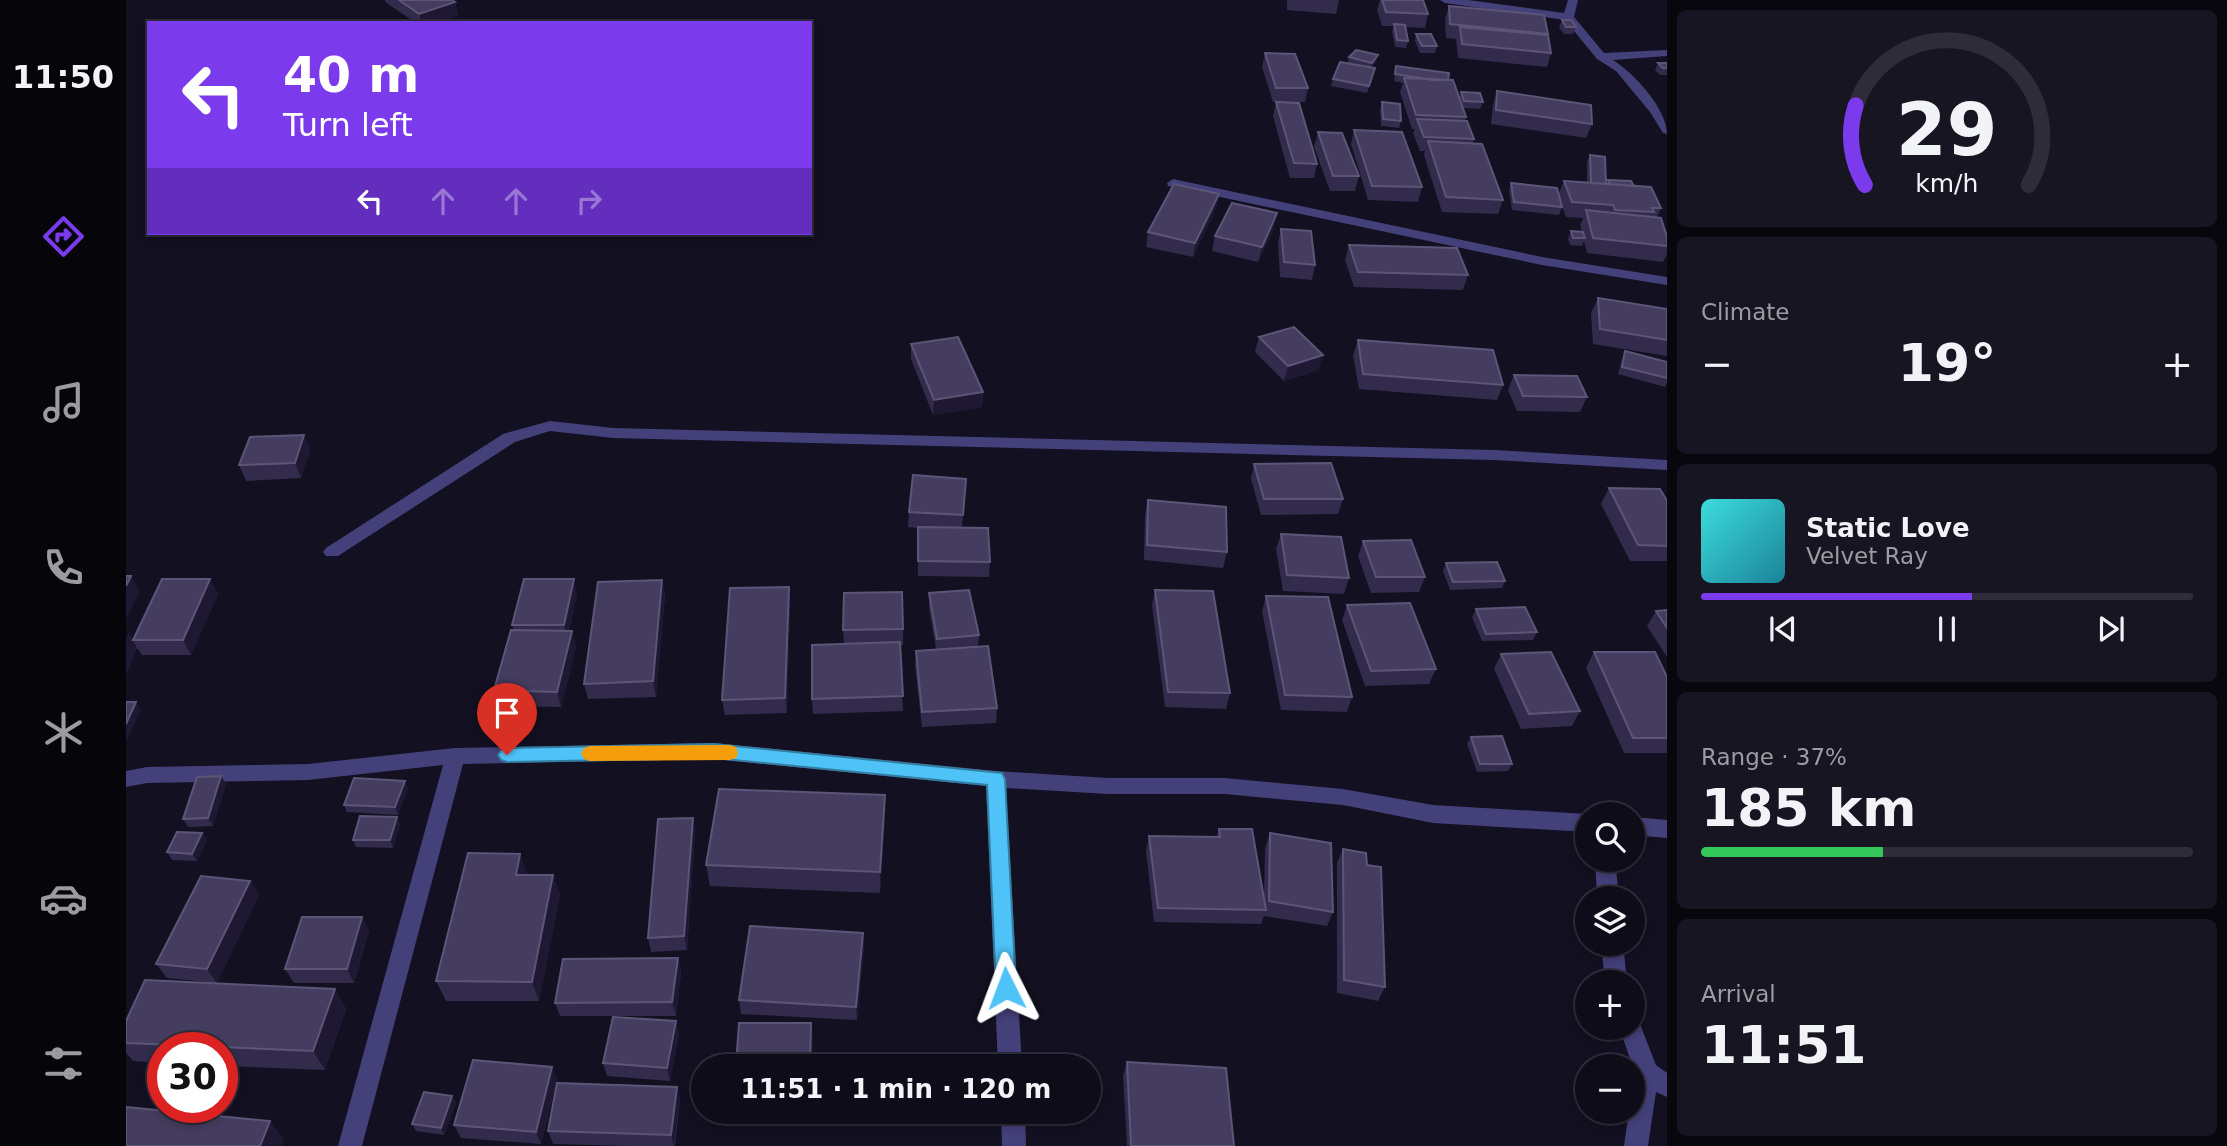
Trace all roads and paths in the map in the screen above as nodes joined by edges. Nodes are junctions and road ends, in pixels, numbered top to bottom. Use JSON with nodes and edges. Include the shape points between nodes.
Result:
{"nodes":[{"id":1,"x":1445,"y":0,"type":"edge"},
{"id":2,"x":1573,"y":0,"type":"edge"},
{"id":3,"x":1568,"y":17,"type":"junction"},
{"id":4,"x":1667,"y":53,"type":"edge"},
{"id":5,"x":1601,"y":57,"type":"junction"},
{"id":6,"x":1667,"y":130,"type":"edge"},
{"id":7,"x":1173,"y":183,"type":"edge"},
{"id":8,"x":1667,"y":281,"type":"edge"},
{"id":9,"x":1667,"y":465,"type":"edge"},
{"id":10,"x":332,"y":552,"type":"dead end"},
{"id":11,"x":455,"y":756,"type":"junction"},
{"id":12,"x":126,"y":779,"type":"edge"},
{"id":13,"x":996,"y":779,"type":"junction"},
{"id":14,"x":1575,"y":822,"type":"edge"},
{"id":15,"x":1645,"y":827,"type":"edge"},
{"id":16,"x":1667,"y":829,"type":"edge"},
{"id":17,"x":1635,"y":1040,"type":"edge"},
{"id":18,"x":1009,"y":1054,"type":"edge"},
{"id":19,"x":1647,"y":1073,"type":"junction"},
{"id":20,"x":1667,"y":1086,"type":"edge"},
{"id":21,"x":1013,"y":1124,"type":"edge"},
{"id":22,"x":350,"y":1146,"type":"edge"},
{"id":23,"x":1014,"y":1146,"type":"edge"},
{"id":24,"x":1636,"y":1146,"type":"edge"}],
"edges":[{"from":1,"to":3,"type":"street"},
{"from":2,"to":3,"type":"street"},
{"from":3,"to":5,"type":"street"},
{"from":4,"to":5,"type":"street"},
{"from":5,"to":6,"type":"street","via":[[1620,69]]},
{"from":7,"to":8,"type":"street","via":[[1542,261]]},
{"from":9,"to":10,"type":"street","via":[[1494,455],[613,433],[550,426],[509,438]]},
{"from":11,"to":12,"type":"street","via":[[309,772]]},
{"from":11,"to":13,"type":"street","via":[[714,751]]},
{"from":11,"to":22,"type":"street"},
{"from":13,"to":14,"type":"street","via":[[1108,786],[1225,786],[1343,797],[1433,814]]},
{"from":13,"to":18,"type":"street"},
{"from":15,"to":16,"type":"street"},
{"from":17,"to":19,"type":"street"},
{"from":19,"to":20,"type":"street"},
{"from":19,"to":24,"type":"street"},
{"from":21,"to":23,"type":"street"}]}
